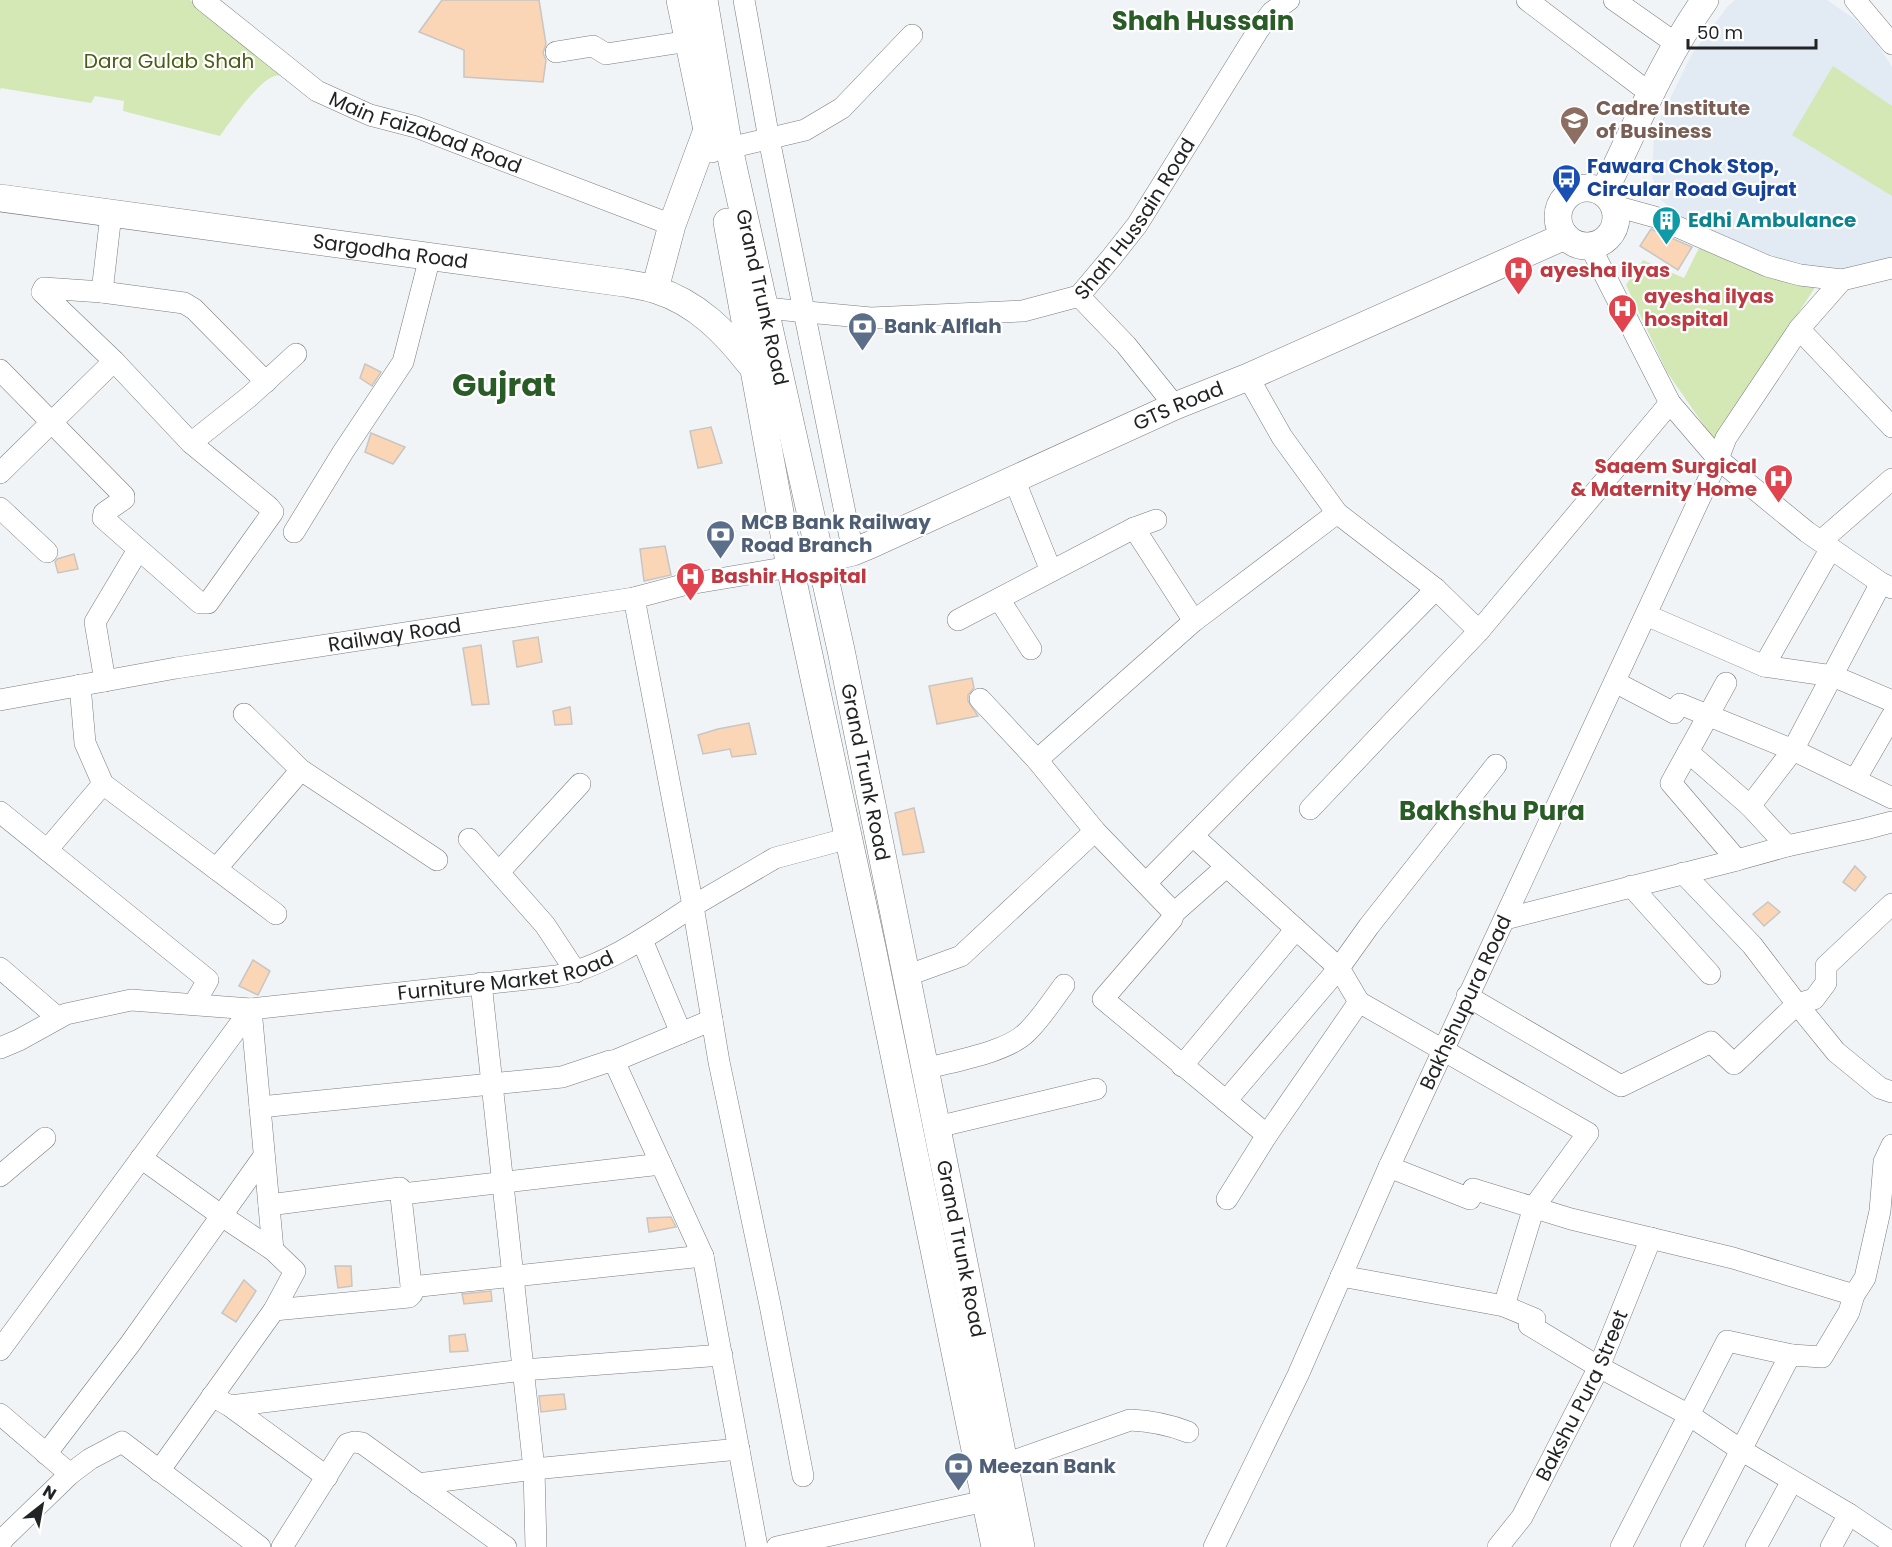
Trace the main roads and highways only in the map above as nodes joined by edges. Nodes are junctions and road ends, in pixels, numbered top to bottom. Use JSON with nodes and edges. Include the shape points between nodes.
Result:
{"nodes":[{"id":1,"x":680,"y":0,"type":"edge"},
{"id":2,"x":704,"y":0,"type":"edge"},
{"id":3,"x":1702,"y":1,"type":"edge"},
{"id":4,"x":707,"y":130,"type":"junction"},
{"id":5,"x":0,"y":198,"type":"edge"},
{"id":6,"x":1609,"y":199,"type":"junction"},
{"id":7,"x":1577,"y":241,"type":"junction"},
{"id":8,"x":655,"y":289,"type":"junction"},
{"id":9,"x":752,"y":367,"type":"junction"},
{"id":10,"x":821,"y":561,"type":"junction"},
{"id":11,"x":790,"y":567,"type":"junction"},
{"id":12,"x":967,"y":1275,"type":"junction"},
{"id":13,"x":940,"y":1279,"type":"junction"},
{"id":14,"x":995,"y":1547,"type":"edge"},
{"id":15,"x":1021,"y":1547,"type":"edge"}],
"edges":[{"from":1,"to":4,"type":"main road","name":"Grand Trunk Road"},
{"from":2,"to":10,"type":"main road","name":"Grand Trunk Road","via":[[729,148]]},
{"from":3,"to":6,"type":"main road","via":[[1651,94]]},
{"from":4,"to":8,"type":"main road","via":[[672,225]]},
{"from":4,"to":9,"type":"main road","name":"Grand Trunk Road","via":[[735,258]]},
{"from":5,"to":8,"type":"main road","name":"Sargodha Road"},
{"from":6,"to":7,"type":"main road","via":[[1617,215],[1612,232],[1599,244]]},
{"from":6,"to":7,"type":"main road","via":[[1595,188],[1586,187],[1576,189],[1562,201],[1558,210],[1560,228]]},
{"from":7,"to":10,"type":"main road","name":"GTS Road","via":[[1175,406],[853,552]]},
{"from":8,"to":9,"type":"main road","name":"Sargodha Road","via":[[709,319],[731,339]]},
{"from":9,"to":11,"type":"main road","name":"Grand Trunk Road"},
{"from":10,"to":11,"type":"main road","name":"GTS Road"},
{"from":10,"to":12,"type":"main road","name":"Grand Trunk Road"},
{"from":11,"to":13,"type":"main road","name":"Grand Trunk Road"},
{"from":12,"to":13,"type":"main road"},
{"from":12,"to":15,"type":"main road","name":"Grand Trunk Road"},
{"from":13,"to":14,"type":"main road","name":"Grand Trunk Road"}]}
